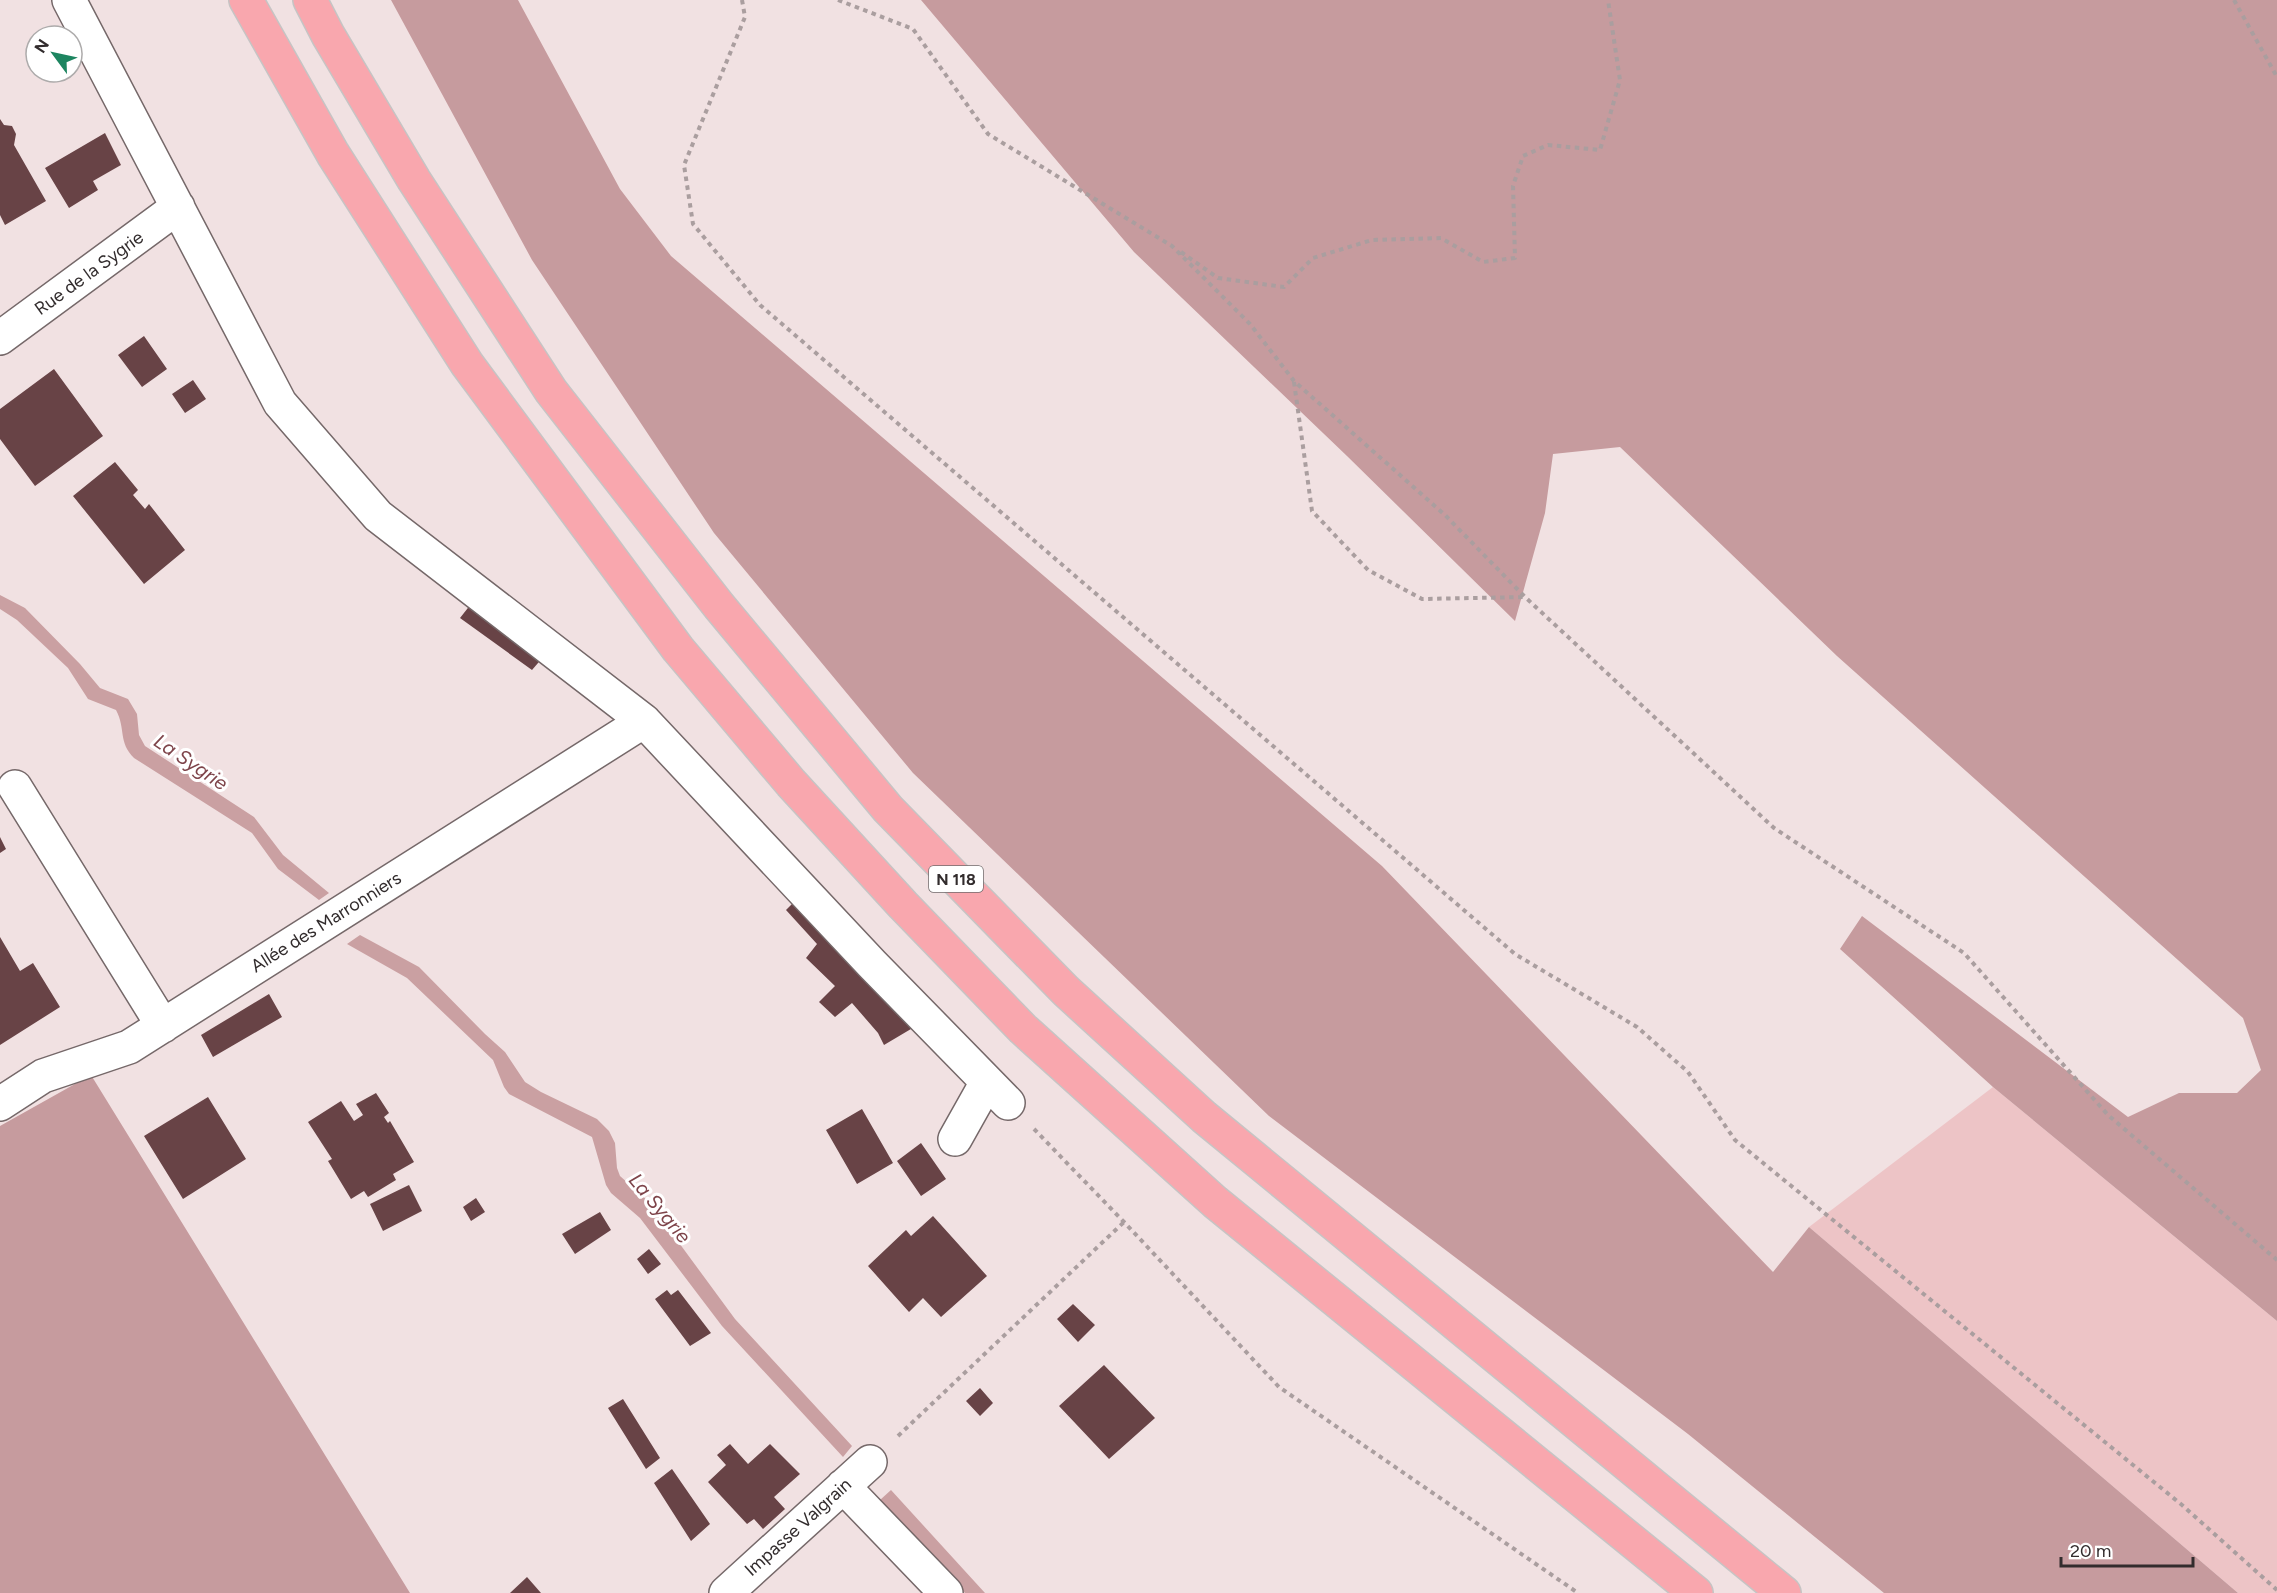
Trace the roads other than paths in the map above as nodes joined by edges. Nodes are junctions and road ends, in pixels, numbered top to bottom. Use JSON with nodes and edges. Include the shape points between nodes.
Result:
{"nodes":[{"id":1,"x":69,"y":0,"type":"edge"},
{"id":2,"x":246,"y":0,"type":"edge"},
{"id":3,"x":310,"y":0,"type":"edge"},
{"id":4,"x":178,"y":207,"type":"junction"},
{"id":5,"x":0,"y":338,"type":"edge"},
{"id":6,"x":644,"y":721,"type":"junction"},
{"id":7,"x":15,"y":787,"type":"dead end"},
{"id":8,"x":163,"y":1026,"type":"junction"},
{"id":9,"x":0,"y":1104,"type":"edge"},
{"id":10,"x":955,"y":1139,"type":"dead end"},
{"id":11,"x":870,"y":1462,"type":"road end"},
{"id":12,"x":843,"y":1486,"type":"junction"},
{"id":13,"x":726,"y":1593,"type":"edge"},
{"id":14,"x":945,"y":1593,"type":"edge"},
{"id":15,"x":1696,"y":1593,"type":"edge"},
{"id":16,"x":1784,"y":1593,"type":"edge"}],
"edges":[{"from":1,"to":4,"type":"street"},
{"from":2,"to":15,"type":"highway","via":[[333,154],[467,364],[678,649],[791,783],[1023,1029],[1225,1209]]},
{"from":3,"to":16,"type":"highway","number":"N 118","via":[[414,180],[551,391],[719,606],[888,809],[1066,991],[1204,1116]]},
{"from":4,"to":5,"type":"street","name":"Rue de la Sygrie"},
{"from":4,"to":6,"type":"street","via":[[280,402],[378,516]]},
{"from":6,"to":8,"type":"street","name":"Allée des Marronniers"},
{"from":6,"to":10,"type":"street","via":[[1007,1102]]},
{"from":7,"to":8,"type":"street"},
{"from":8,"to":9,"type":"street","name":"Allée des Marronniers","via":[[129,1047],[43,1076]]},
{"from":11,"to":12,"type":"street","name":"Impasse Valgrain"},
{"from":12,"to":13,"type":"street","name":"Impasse Valgrain"},
{"from":12,"to":14,"type":"street"}]}
